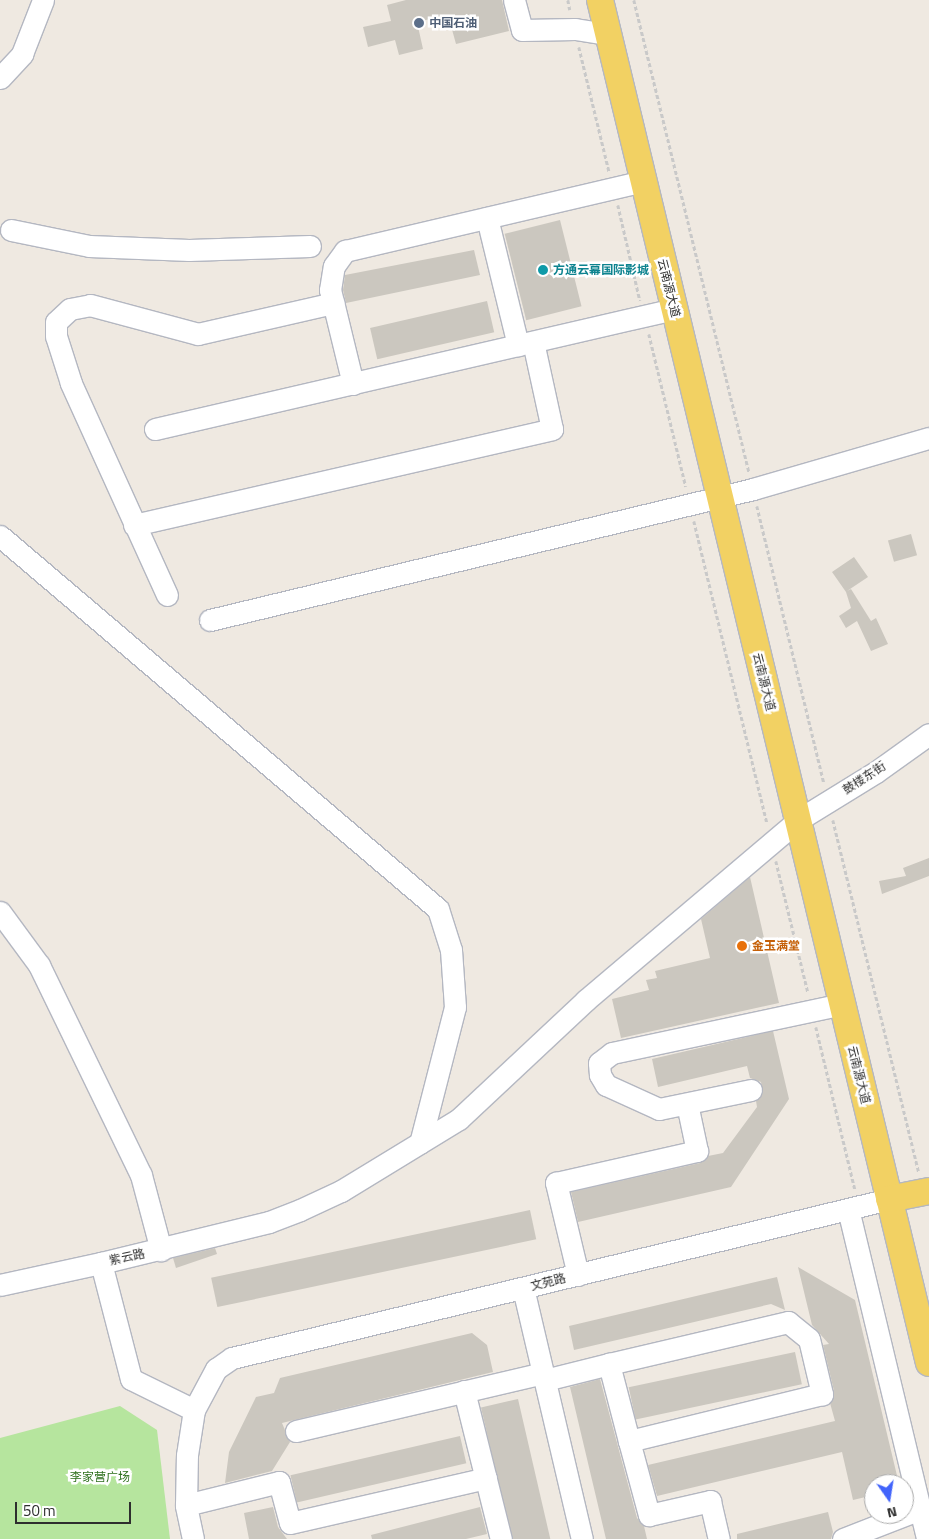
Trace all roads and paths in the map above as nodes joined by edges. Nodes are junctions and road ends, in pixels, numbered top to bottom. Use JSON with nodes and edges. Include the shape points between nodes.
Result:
{"nodes":[{"id":1,"x":43,"y":0,"type":"edge"},
{"id":2,"x":514,"y":0,"type":"edge"},
{"id":3,"x":568,"y":0,"type":"edge"},
{"id":4,"x":600,"y":0,"type":"edge"},
{"id":5,"x":634,"y":0,"type":"edge"},
{"id":6,"x":575,"y":29,"type":"junction"},
{"id":7,"x":608,"y":34,"type":"junction"},
{"id":8,"x":0,"y":78,"type":"edge"},
{"id":9,"x":644,"y":181,"type":"junction"},
{"id":10,"x":613,"y":188,"type":"junction"},
{"id":11,"x":487,"y":218,"type":"junction"},
{"id":12,"x":4,"y":228,"type":"edge"},
{"id":13,"x":310,"y":246,"type":"dead end"},
{"id":14,"x":333,"y":303,"type":"junction"},
{"id":15,"x":674,"y":309,"type":"junction"},
{"id":16,"x":644,"y":316,"type":"junction"},
{"id":17,"x":526,"y":344,"type":"junction"},
{"id":18,"x":353,"y":384,"type":"junction"},
{"id":19,"x":155,"y":429,"type":"dead end"},
{"id":20,"x":929,"y":438,"type":"edge"},
{"id":21,"x":753,"y":488,"type":"junction"},
{"id":22,"x":720,"y":496,"type":"junction"},
{"id":23,"x":690,"y":504,"type":"junction"},
{"id":24,"x":134,"y":525,"type":"junction"},
{"id":25,"x":0,"y":536,"type":"edge"},
{"id":26,"x":167,"y":595,"type":"dead end"},
{"id":27,"x":210,"y":620,"type":"dead end"},
{"id":28,"x":929,"y":734,"type":"edge"},
{"id":29,"x":829,"y":801,"type":"junction"},
{"id":30,"x":798,"y":820,"type":"junction"},
{"id":31,"x":772,"y":843,"type":"junction"},
{"id":32,"x":0,"y":912,"type":"edge"},
{"id":33,"x":842,"y":1004,"type":"junction"},
{"id":34,"x":812,"y":1010,"type":"junction"},
{"id":35,"x":752,"y":1090,"type":"dead end"},
{"id":36,"x":687,"y":1104,"type":"junction"},
{"id":37,"x":420,"y":1143,"type":"junction"},
{"id":38,"x":926,"y":1191,"type":"edge"},
{"id":39,"x":889,"y":1199,"type":"junction"},
{"id":40,"x":854,"y":1208,"type":"junction"},
{"id":41,"x":161,"y":1250,"type":"junction"},
{"id":42,"x":101,"y":1263,"type":"junction"},
{"id":43,"x":578,"y":1275,"type":"junction"},
{"id":44,"x":0,"y":1285,"type":"edge"},
{"id":45,"x":523,"y":1288,"type":"junction"},
{"id":46,"x":929,"y":1363,"type":"edge"},
{"id":47,"x":610,"y":1364,"type":"junction"},
{"id":48,"x":544,"y":1376,"type":"junction"},
{"id":49,"x":464,"y":1391,"type":"junction"},
{"id":50,"x":194,"y":1410,"type":"junction"},
{"id":51,"x":296,"y":1431,"type":"dead end"},
{"id":52,"x":629,"y":1441,"type":"junction"},
{"id":53,"x":486,"y":1478,"type":"junction"},
{"id":54,"x":922,"y":1503,"type":"edge"},
{"id":55,"x":186,"y":1505,"type":"junction"},
{"id":56,"x":193,"y":1539,"type":"edge"},
{"id":57,"x":501,"y":1539,"type":"edge"},
{"id":58,"x":582,"y":1539,"type":"edge"},
{"id":59,"x":719,"y":1539,"type":"edge"},
{"id":60,"x":843,"y":1539,"type":"edge"},
{"id":61,"x":928,"y":1539,"type":"edge"}],
"edges":[{"from":1,"to":8,"type":"street","via":[[22,54]]},
{"from":2,"to":6,"type":"street","via":[[522,30]]},
{"from":3,"to":6,"type":"path"},
{"from":4,"to":7,"type":"main road","name":"云南源大道"},
{"from":5,"to":21,"type":"path"},
{"from":6,"to":7,"type":"street"},
{"from":6,"to":10,"type":"path"},
{"from":7,"to":9,"type":"main road","name":"云南源大道"},
{"from":9,"to":10,"type":"street"},
{"from":9,"to":15,"type":"main road","name":"云南源大道"},
{"from":10,"to":11,"type":"street"},
{"from":10,"to":16,"type":"path"},
{"from":11,"to":14,"type":"street","via":[[345,251],[337,260],[332,276]]},
{"from":11,"to":17,"type":"street"},
{"from":12,"to":13,"type":"street","via":[[90,246],[189,250]]},
{"from":14,"to":18,"type":"street"},
{"from":14,"to":24,"type":"street","via":[[198,334],[90,305],[70,309],[56,322],[56,336],[72,383]]},
{"from":15,"to":16,"type":"street"},
{"from":15,"to":22,"type":"main road","name":"云南源大道"},
{"from":16,"to":17,"type":"street"},
{"from":16,"to":23,"type":"path"},
{"from":17,"to":18,"type":"street"},
{"from":17,"to":24,"type":"street","via":[[552,429]]},
{"from":18,"to":19,"type":"street"},
{"from":20,"to":21,"type":"street"},
{"from":21,"to":22,"type":"street"},
{"from":21,"to":29,"type":"path"},
{"from":22,"to":23,"type":"street"},
{"from":22,"to":30,"type":"main road","name":"云南源大道"},
{"from":23,"to":27,"type":"street"},
{"from":23,"to":31,"type":"path"},
{"from":24,"to":26,"type":"street"},
{"from":25,"to":37,"type":"street","via":[[438,909],[451,950],[455,1006]]},
{"from":28,"to":29,"type":"street","name":"鼓楼东街"},
{"from":29,"to":30,"type":"street","name":"鼓楼东街"},
{"from":29,"to":38,"type":"path"},
{"from":30,"to":31,"type":"street","name":"鼓楼东街"},
{"from":30,"to":33,"type":"main road","name":"云南源大道"},
{"from":31,"to":34,"type":"path"},
{"from":31,"to":37,"type":"street","name":"紫云路","via":[[579,1006],[480,1101]]},
{"from":32,"to":41,"type":"street","via":[[39,965],[141,1175]]},
{"from":33,"to":34,"type":"street"},
{"from":33,"to":39,"type":"main road","name":"云南源大道"},
{"from":34,"to":36,"type":"street","via":[[612,1053],[599,1064],[600,1075],[606,1085],[647,1106],[659,1109]]},
{"from":34,"to":40,"type":"path"},
{"from":35,"to":36,"type":"street"},
{"from":36,"to":43,"type":"street","via":[[697,1151],[556,1183]]},
{"from":37,"to":41,"type":"street","name":"紫云路","via":[[341,1191],[300,1210]]},
{"from":38,"to":39,"type":"main road","name":"文苑路"},
{"from":39,"to":40,"type":"street","name":"文苑路"},
{"from":39,"to":46,"type":"main road","name":"云南源大道"},
{"from":40,"to":43,"type":"street","name":"文苑路"},
{"from":40,"to":54,"type":"street"},
{"from":41,"to":42,"type":"street","name":"紫云路"},
{"from":42,"to":44,"type":"street"},
{"from":42,"to":50,"type":"street","name":"紫云路","via":[[131,1379]]},
{"from":43,"to":45,"type":"street","name":"文苑路"},
{"from":45,"to":48,"type":"street"},
{"from":45,"to":50,"type":"street","name":"文苑路","via":[[232,1358],[216,1369]]},
{"from":47,"to":48,"type":"street"},
{"from":47,"to":52,"type":"street"},
{"from":47,"to":52,"type":"street","via":[[788,1322],[809,1339],[822,1394]]},
{"from":48,"to":49,"type":"street"},
{"from":48,"to":58,"type":"street"},
{"from":49,"to":51,"type":"street"},
{"from":49,"to":53,"type":"street"},
{"from":50,"to":55,"type":"street","via":[[187,1455]]},
{"from":52,"to":59,"type":"street","via":[[649,1515],[710,1501]]},
{"from":53,"to":55,"type":"street","via":[[290,1523],[279,1482]]},
{"from":53,"to":57,"type":"street"},
{"from":54,"to":60,"type":"street"},
{"from":54,"to":61,"type":"street"},
{"from":55,"to":56,"type":"street"}]}
